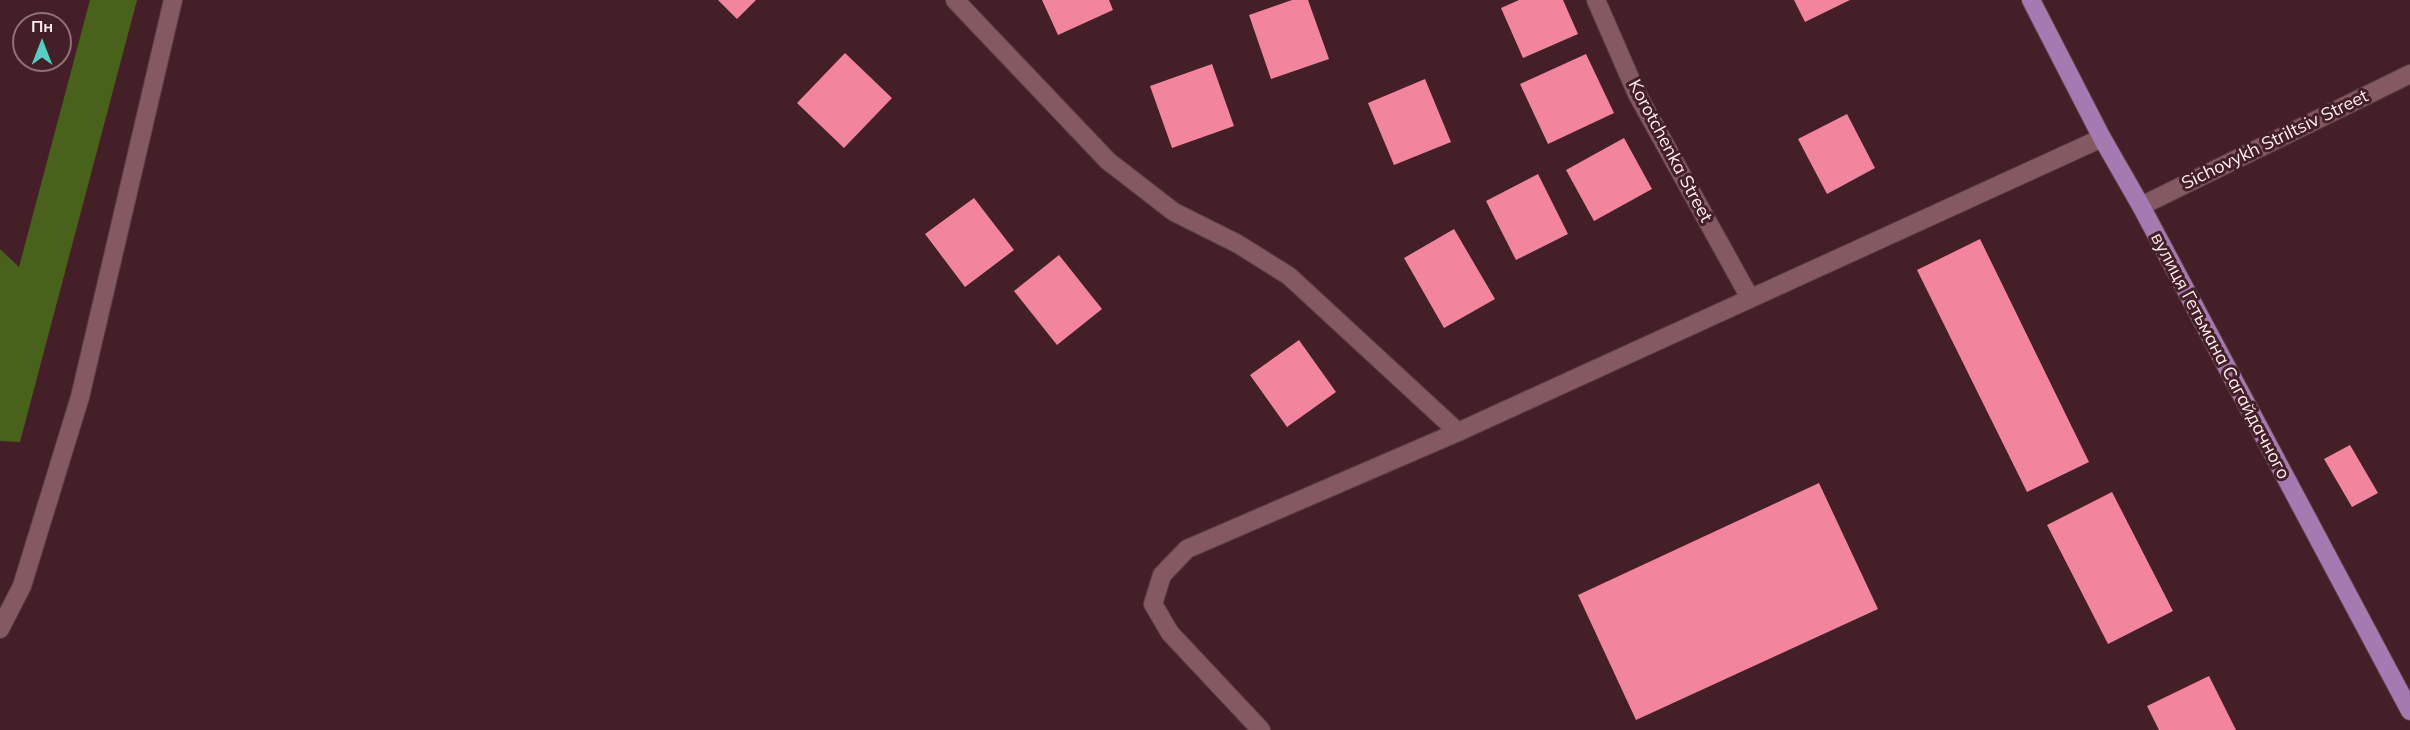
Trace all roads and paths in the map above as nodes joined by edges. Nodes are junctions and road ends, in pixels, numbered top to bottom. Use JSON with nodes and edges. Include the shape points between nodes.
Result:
{"nodes":[{"id":1,"x":173,"y":0,"type":"edge"},
{"id":2,"x":955,"y":0,"type":"edge"},
{"id":3,"x":1596,"y":0,"type":"edge"},
{"id":4,"x":2031,"y":0,"type":"edge"},
{"id":5,"x":2410,"y":74,"type":"edge"},
{"id":6,"x":2102,"y":138,"type":"junction"},
{"id":7,"x":2140,"y":206,"type":"junction"},
{"id":8,"x":1750,"y":298,"type":"junction"},
{"id":9,"x":1458,"y":432,"type":"junction"},
{"id":10,"x":0,"y":629,"type":"edge"},
{"id":11,"x":2410,"y":711,"type":"edge"},
{"id":12,"x":1261,"y":730,"type":"edge"}],
"edges":[{"from":1,"to":10,"type":"street","via":[[80,397],[22,586]]},
{"from":2,"to":9,"type":"street","via":[[1107,161],[1174,212],[1238,244],[1289,276]]},
{"from":3,"to":8,"type":"street","name":"Korotchenka Street","via":[[1637,94]]},
{"from":4,"to":6,"type":"main road","name":"вулиця Гетьмана Сагайдачного"},
{"from":5,"to":7,"type":"street","name":"Sichovykh Striltsiv Street"},
{"from":6,"to":7,"type":"main road","name":"вулиця Гетьмана Сагайдачного"},
{"from":6,"to":8,"type":"street"},
{"from":7,"to":11,"type":"main road","name":"вулиця Гетьмана Сагайдачного"},
{"from":8,"to":9,"type":"street"},
{"from":9,"to":12,"type":"street","via":[[1187,549],[1162,575],[1153,604],[1170,633]]}]}
